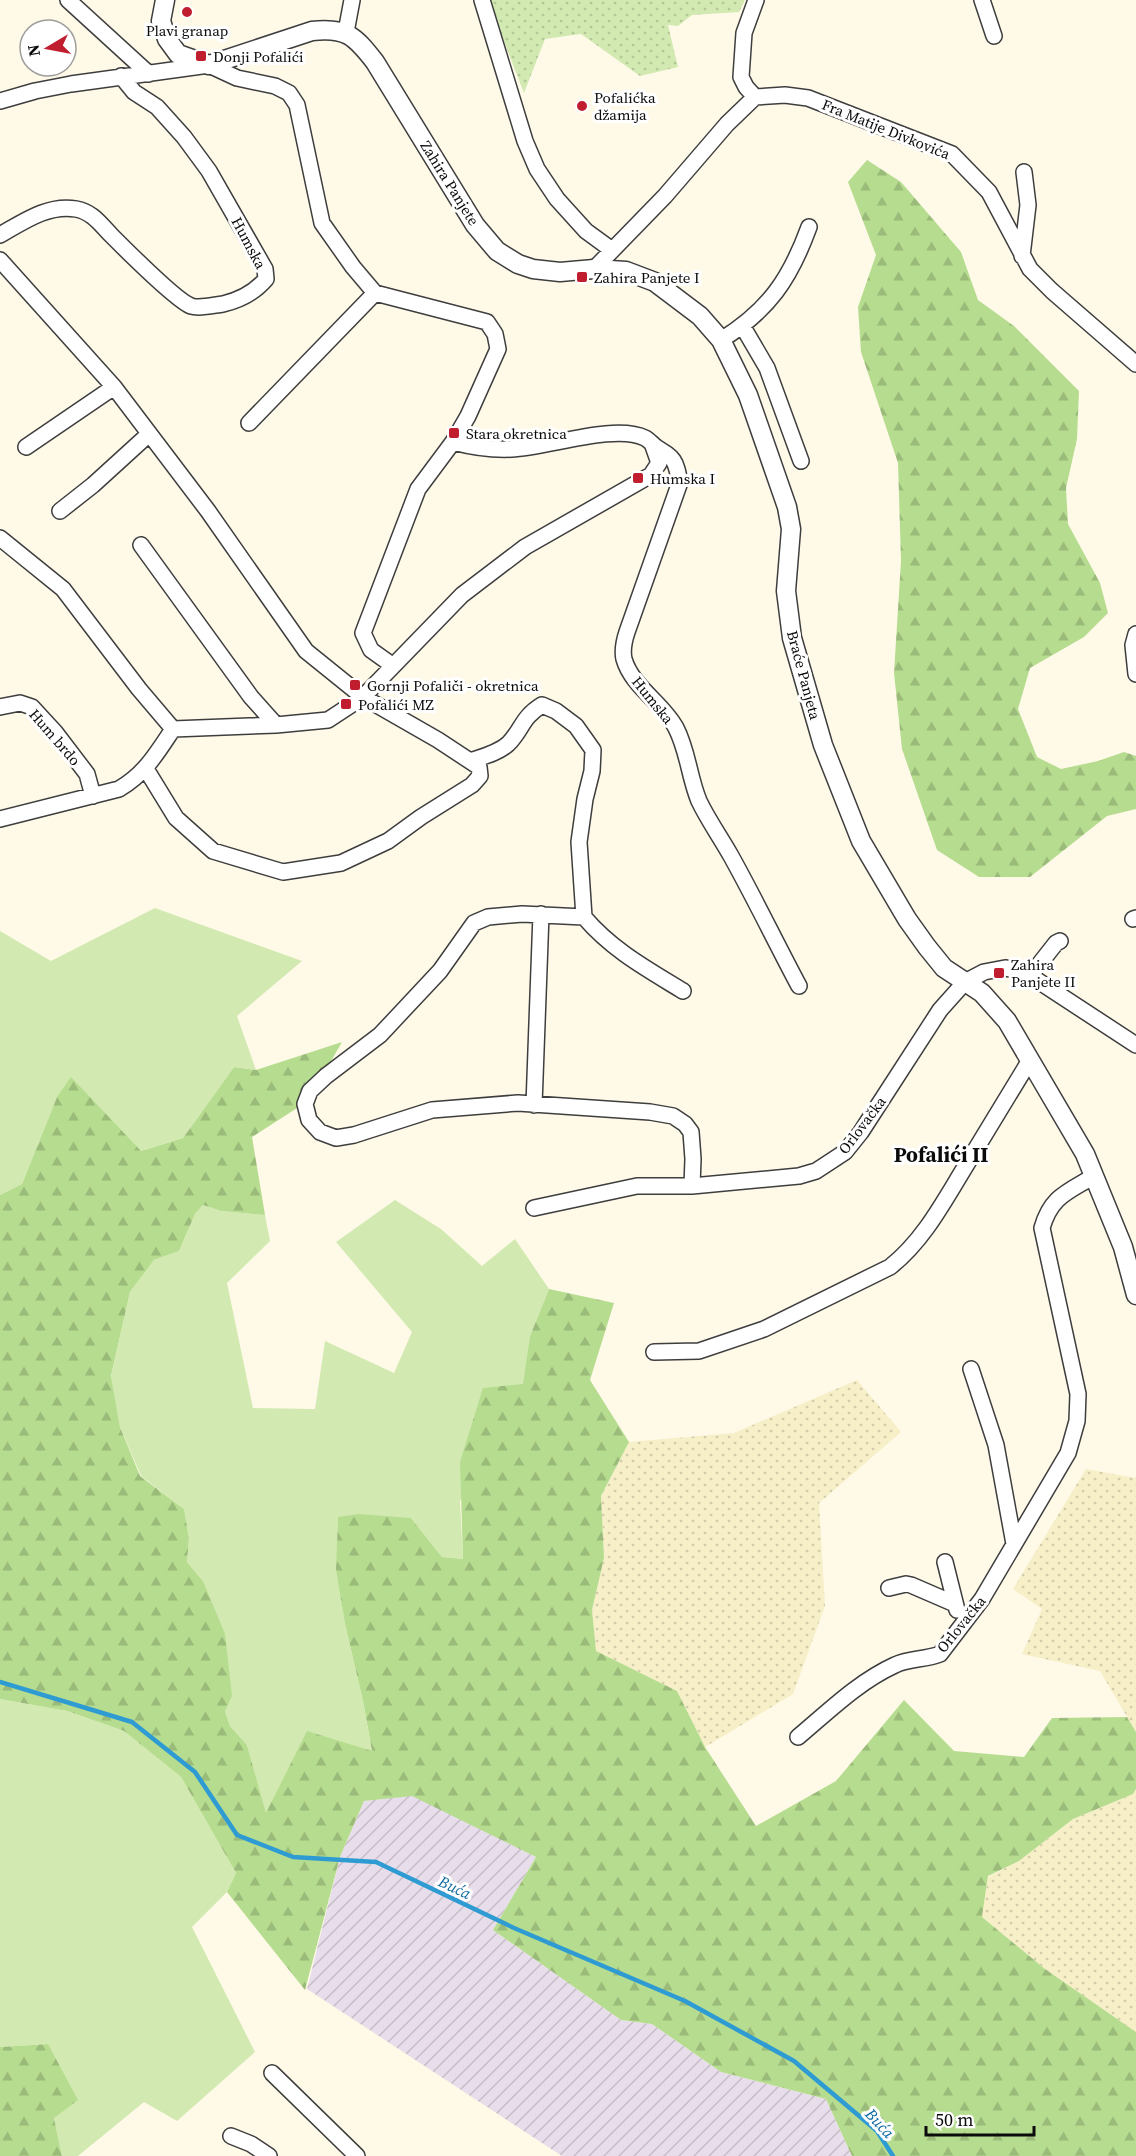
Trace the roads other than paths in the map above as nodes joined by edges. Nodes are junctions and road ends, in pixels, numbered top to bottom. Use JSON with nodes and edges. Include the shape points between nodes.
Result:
{"nodes":[{"id":1,"x":68,"y":0,"type":"edge"},
{"id":2,"x":165,"y":0,"type":"edge"},
{"id":3,"x":352,"y":0,"type":"edge"},
{"id":4,"x":482,"y":0,"type":"edge"},
{"id":5,"x":756,"y":0,"type":"edge"},
{"id":6,"x":982,"y":0,"type":"edge"},
{"id":7,"x":346,"y":32,"type":"junction"},
{"id":8,"x":994,"y":36,"type":"dead end"},
{"id":9,"x":209,"y":65,"type":"junction"},
{"id":10,"x":149,"y":74,"type":"junction"},
{"id":11,"x":121,"y":76,"type":"junction"},
{"id":12,"x":755,"y":96,"type":"junction"},
{"id":13,"x":0,"y":101,"type":"edge"},
{"id":14,"x":1024,"y":172,"type":"dead end"},
{"id":15,"x":809,"y":227,"type":"dead end"},
{"id":16,"x":0,"y":235,"type":"edge"},
{"id":17,"x":612,"y":250,"type":"junction"},
{"id":18,"x":1022,"y":256,"type":"junction"},
{"id":19,"x":0,"y":260,"type":"edge"},
{"id":20,"x":594,"y":269,"type":"junction"},
{"id":21,"x":375,"y":293,"type":"junction"},
{"id":22,"x":743,"y":327,"type":"junction"},
{"id":23,"x":721,"y":340,"type":"junction"},
{"id":24,"x":1136,"y":364,"type":"edge"},
{"id":25,"x":114,"y":387,"type":"junction"},
{"id":26,"x":249,"y":423,"type":"dead end"},
{"id":27,"x":149,"y":434,"type":"junction"},
{"id":28,"x":453,"y":442,"type":"junction"},
{"id":29,"x":653,"y":446,"type":"junction"},
{"id":30,"x":26,"y":447,"type":"dead end"},
{"id":31,"x":801,"y":460,"type":"dead end"},
{"id":32,"x":60,"y":511,"type":"dead end"},
{"id":33,"x":0,"y":538,"type":"edge"},
{"id":34,"x":141,"y":544,"type":"dead end"},
{"id":35,"x":1136,"y":634,"type":"edge"},
{"id":36,"x":392,"y":665,"type":"junction"},
{"id":37,"x":1136,"y":674,"type":"edge"},
{"id":38,"x":363,"y":697,"type":"junction"},
{"id":39,"x":0,"y":707,"type":"edge"},
{"id":40,"x":276,"y":724,"type":"junction"},
{"id":41,"x":173,"y":729,"type":"junction"},
{"id":42,"x":470,"y":761,"type":"junction"},
{"id":43,"x":146,"y":769,"type":"junction"},
{"id":44,"x":93,"y":796,"type":"junction"},
{"id":45,"x":0,"y":819,"type":"edge"},
{"id":46,"x":541,"y":914,"type":"junction"},
{"id":47,"x":584,"y":917,"type":"junction"},
{"id":48,"x":1060,"y":941,"type":"dead end"},
{"id":49,"x":1030,"y":976,"type":"junction"},
{"id":50,"x":965,"y":982,"type":"junction"},
{"id":51,"x":799,"y":986,"type":"dead end"},
{"id":52,"x":683,"y":991,"type":"dead end"},
{"id":53,"x":1136,"y":1046,"type":"edge"},
{"id":54,"x":1030,"y":1060,"type":"junction"},
{"id":55,"x":534,"y":1105,"type":"junction"},
{"id":56,"x":1094,"y":1176,"type":"junction"},
{"id":57,"x":692,"y":1186,"type":"junction"},
{"id":58,"x":534,"y":1208,"type":"dead end"},
{"id":59,"x":1136,"y":1295,"type":"edge"},
{"id":60,"x":654,"y":1352,"type":"dead end"},
{"id":61,"x":971,"y":1369,"type":"dead end"},
{"id":62,"x":1014,"y":1544,"type":"junction"},
{"id":63,"x":945,"y":1562,"type":"dead end"},
{"id":64,"x":889,"y":1588,"type":"dead end"},
{"id":65,"x":955,"y":1604,"type":"junction"},
{"id":66,"x":961,"y":1624,"type":"junction"},
{"id":67,"x":798,"y":1737,"type":"dead end"},
{"id":68,"x":272,"y":2073,"type":"dead end"},
{"id":69,"x":231,"y":2136,"type":"dead end"},
{"id":70,"x":269,"y":2156,"type":"edge"},
{"id":71,"x":357,"y":2156,"type":"edge"}],
"edges":[{"from":1,"to":10,"type":"street"},
{"from":2,"to":9,"type":"street","via":[[161,21],[167,39],[178,54]]},
{"from":3,"to":7,"type":"street"},
{"from":4,"to":17,"type":"street","via":[[537,169],[586,231]]},
{"from":5,"to":12,"type":"street","via":[[744,33],[741,77]]},
{"from":6,"to":8,"type":"street"},
{"from":7,"to":9,"type":"street","via":[[312,31]]},
{"from":7,"to":20,"type":"street","name":"Zahira Panjete","via":[[375,62],[475,225],[497,251],[533,269]]},
{"from":9,"to":10,"type":"street"},
{"from":9,"to":21,"type":"street","via":[[237,78],[276,86],[289,93],[297,105],[322,223]]},
{"from":10,"to":11,"type":"street"},
{"from":11,"to":13,"type":"street"},
{"from":11,"to":16,"type":"street","name":"Humska","via":[[134,92],[157,107],[209,171],[265,269],[266,279],[259,288],[235,301],[191,306],[92,215],[77,209],[57,208],[37,214]]},
{"from":12,"to":17,"type":"street"},
{"from":12,"to":18,"type":"street","name":"Fra Matije Divkovića","via":[[808,98],[952,154],[988,192]]},
{"from":14,"to":18,"type":"street","via":[[1028,205]]},
{"from":15,"to":22,"type":"street","via":[[797,260],[774,297]]},
{"from":17,"to":20,"type":"street"},
{"from":18,"to":24,"type":"street","name":"Fra Matije Divkovića","via":[[1052,291]]},
{"from":19,"to":25,"type":"street"},
{"from":20,"to":23,"type":"street","name":"Zahira Panjete","via":[[626,271],[655,282],[700,316]]},
{"from":21,"to":26,"type":"street"},
{"from":21,"to":28,"type":"street","via":[[487,322],[495,334],[498,349]]},
{"from":22,"to":23,"type":"street"},
{"from":22,"to":31,"type":"street","via":[[767,368]]},
{"from":23,"to":50,"type":"street","name":"Braće Panjeta","via":[[748,395],[787,507],[791,530],[786,591],[792,638],[823,745],[861,841],[927,947],[944,968]]},
{"from":25,"to":27,"type":"street"},
{"from":25,"to":30,"type":"street"},
{"from":27,"to":32,"type":"street"},
{"from":27,"to":38,"type":"street","via":[[306,651]]},
{"from":28,"to":29,"type":"street","name":"Humska","via":[[512,450],[605,434],[646,438]]},
{"from":28,"to":36,"type":"street","via":[[418,489],[363,633],[371,650]]},
{"from":29,"to":36,"type":"street","via":[[659,463],[651,475],[525,548],[462,596]]},
{"from":29,"to":51,"type":"street","name":"Humska","via":[[671,455],[680,482],[623,644],[624,658],[637,681],[674,724],[700,803]]},
{"from":33,"to":41,"type":"street","via":[[63,589]]},
{"from":34,"to":40,"type":"street","via":[[251,697]]},
{"from":35,"to":37,"type":"street"},
{"from":36,"to":38,"type":"street"},
{"from":38,"to":40,"type":"street","via":[[328,720]]},
{"from":38,"to":42,"type":"street"},
{"from":39,"to":44,"type":"street","name":"Hum brdo","via":[[20,703],[32,707],[87,774]]},
{"from":40,"to":41,"type":"street"},
{"from":41,"to":43,"type":"street"},
{"from":42,"to":43,"type":"street","via":[[479,767],[480,776],[472,785],[388,841],[342,863],[283,872],[213,851],[176,818]]},
{"from":42,"to":47,"type":"street","via":[[508,744],[529,713],[542,705],[576,726],[593,750],[579,842]]},
{"from":43,"to":44,"type":"street","via":[[120,789]]},
{"from":44,"to":45,"type":"street"},
{"from":46,"to":47,"type":"street"},
{"from":46,"to":55,"type":"street"},
{"from":46,"to":55,"type":"street","via":[[488,917],[474,923],[440,971],[380,1035],[310,1091],[305,1104],[309,1119],[320,1132],[336,1138],[432,1110]]},
{"from":47,"to":52,"type":"street","via":[[600,936],[627,957]]},
{"from":48,"to":49,"type":"street"},
{"from":49,"to":50,"type":"street","via":[[1005,968],[984,972]]},
{"from":49,"to":53,"type":"street"},
{"from":50,"to":54,"type":"street","via":[[995,1005]]},
{"from":50,"to":57,"type":"street","name":"Orlovačka","via":[[940,1010],[846,1152],[816,1171],[799,1176]]},
{"from":54,"to":56,"type":"street"},
{"from":54,"to":60,"type":"street","via":[[950,1192],[907,1254],[890,1267],[764,1329],[699,1351]]},
{"from":55,"to":57,"type":"street","via":[[673,1116],[692,1132]]},
{"from":56,"to":59,"type":"street","via":[[1123,1247]]},
{"from":56,"to":62,"type":"street","name":"Orlovačka","via":[[1057,1198],[1047,1211],[1042,1228],[1078,1394],[1077,1421],[1068,1453]]},
{"from":57,"to":58,"type":"street","name":"Orlovačka","via":[[637,1186]]},
{"from":61,"to":62,"type":"street","via":[[996,1445]]},
{"from":62,"to":66,"type":"street","name":"Orlovačka","via":[[982,1599]]},
{"from":63,"to":65,"type":"street"},
{"from":64,"to":65,"type":"street","via":[[911,1585]]},
{"from":65,"to":66,"type":"street"},
{"from":66,"to":67,"type":"street","name":"Orlovačka","via":[[940,1654],[896,1664],[854,1690]]},
{"from":68,"to":71,"type":"street"},
{"from":69,"to":70,"type":"street"}]}
